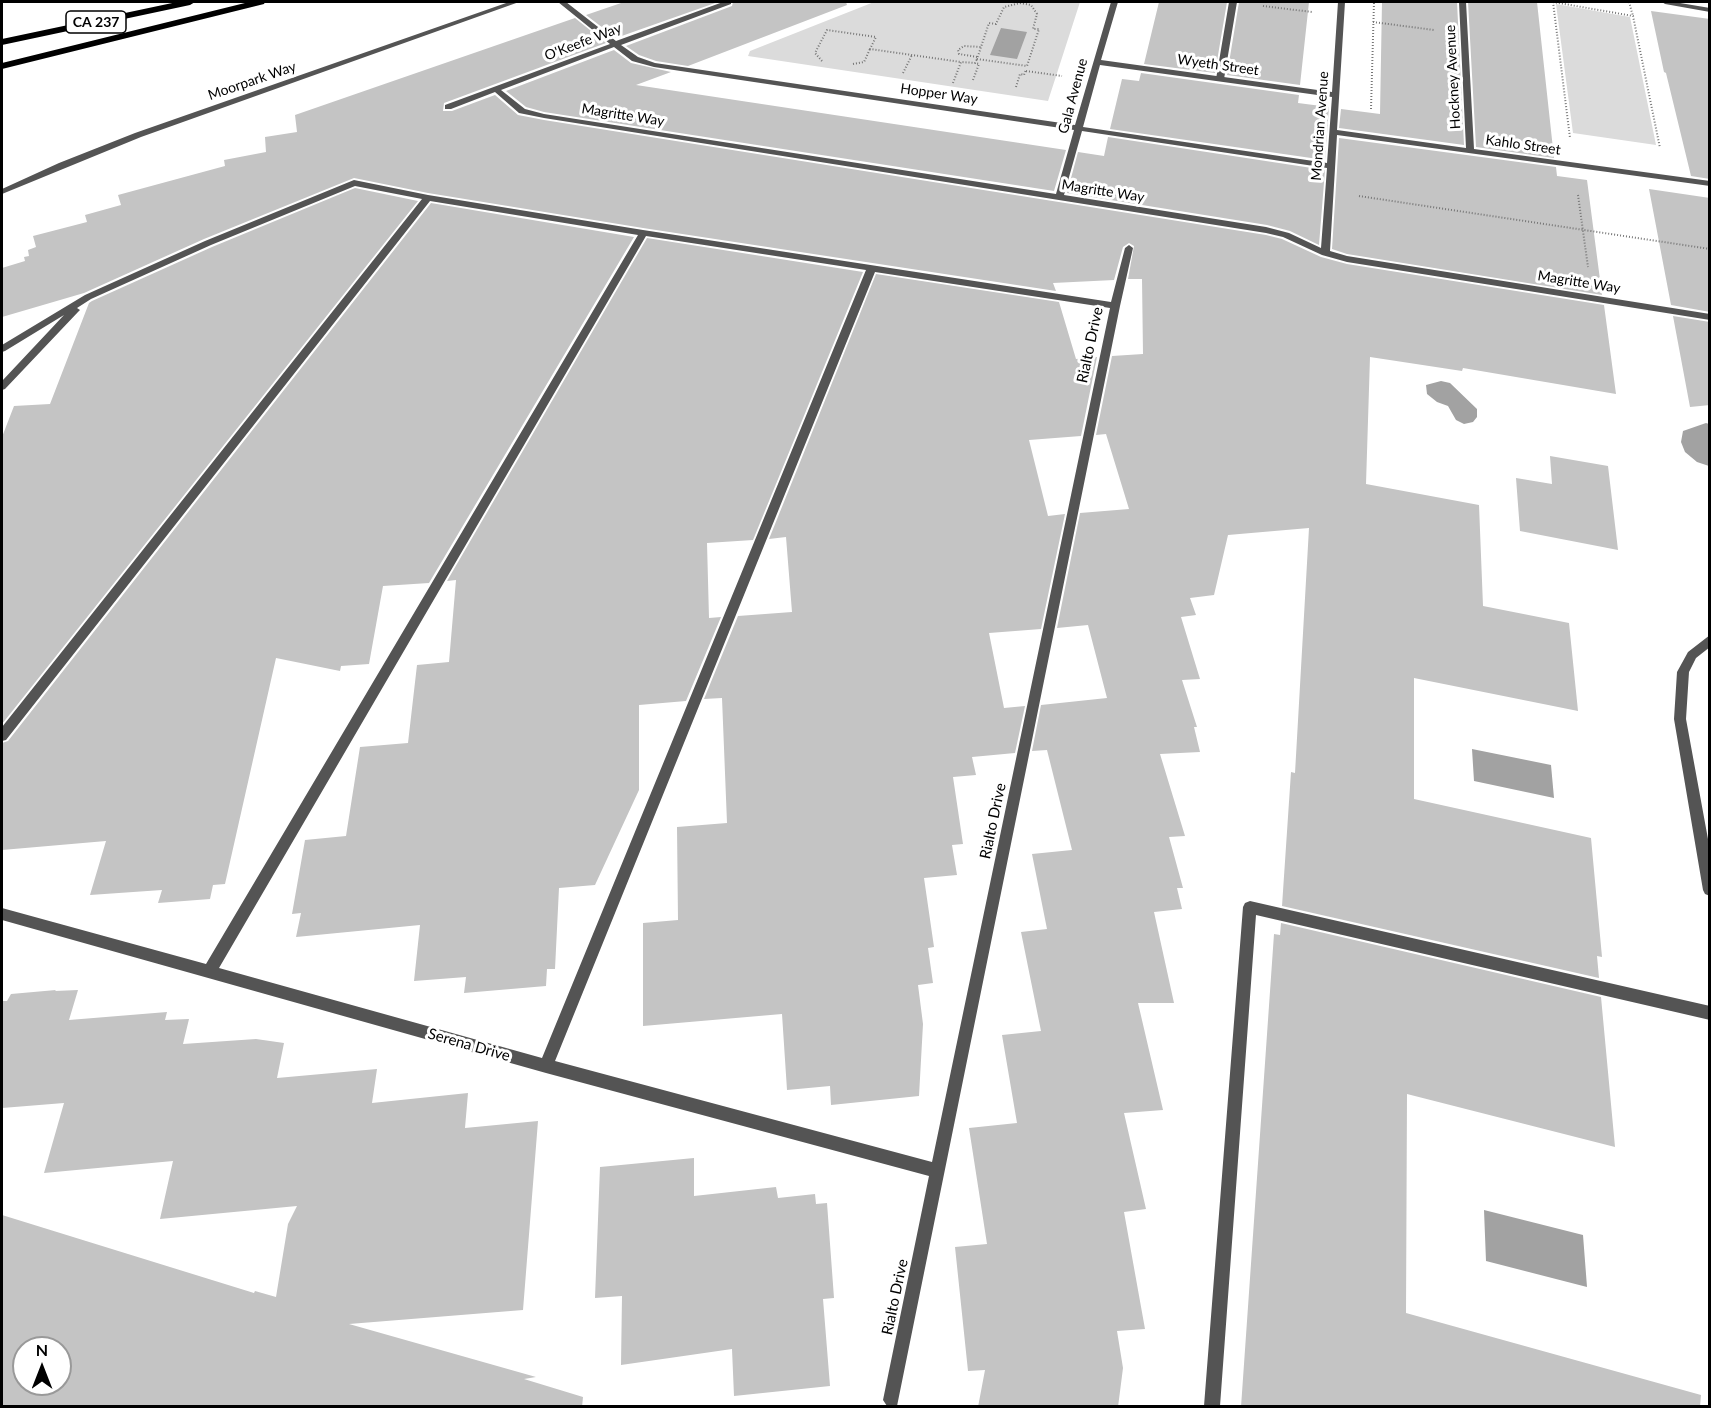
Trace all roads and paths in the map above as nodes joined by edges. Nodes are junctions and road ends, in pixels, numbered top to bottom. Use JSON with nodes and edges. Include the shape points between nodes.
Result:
{"nodes":[{"id":1,"x":190,"y":2,"type":"edge"},
{"id":2,"x":260,"y":2,"type":"edge"},
{"id":3,"x":515,"y":2,"type":"edge"},
{"id":4,"x":562,"y":2,"type":"edge"},
{"id":5,"x":728,"y":2,"type":"edge"},
{"id":6,"x":1113,"y":2,"type":"edge"},
{"id":7,"x":1233,"y":2,"type":"edge"},
{"id":8,"x":1342,"y":2,"type":"edge"},
{"id":9,"x":1374,"y":2,"type":"edge"},
{"id":10,"x":1463,"y":2,"type":"edge"},
{"id":11,"x":1553,"y":2,"type":"edge"},
{"id":12,"x":1629,"y":2,"type":"edge"},
{"id":13,"x":1665,"y":2,"type":"edge"},
{"id":14,"x":1258,"y":5,"type":"dead end"},
{"id":15,"x":1710,"y":10,"type":"edge"},
{"id":16,"x":1319,"y":13,"type":"dead end"},
{"id":17,"x":1633,"y":16,"type":"junction"},
{"id":18,"x":1364,"y":20,"type":"dead end"},
{"id":19,"x":1373,"y":22,"type":"junction"},
{"id":20,"x":1440,"y":31,"type":"dead end"},
{"id":21,"x":2,"y":42,"type":"edge"},
{"id":22,"x":614,"y":45,"type":"junction"},
{"id":23,"x":981,"y":47,"type":"junction"},
{"id":24,"x":870,"y":49,"type":"junction"},
{"id":25,"x":912,"y":55,"type":"junction"},
{"id":26,"x":977,"y":58,"type":"junction"},
{"id":27,"x":823,"y":62,"type":"dead end"},
{"id":28,"x":961,"y":62,"type":"junction"},
{"id":29,"x":1096,"y":62,"type":"junction"},
{"id":30,"x":975,"y":63,"type":"junction"},
{"id":31,"x":849,"y":65,"type":"dead end"},
{"id":32,"x":2,"y":66,"type":"edge"},
{"id":33,"x":1027,"y":66,"type":"junction"},
{"id":34,"x":1026,"y":71,"type":"junction"},
{"id":35,"x":1062,"y":76,"type":"dead end"},
{"id":36,"x":1220,"y":79,"type":"junction"},
{"id":37,"x":900,"y":80,"type":"dead end"},
{"id":38,"x":973,"y":80,"type":"dead end"},
{"id":39,"x":1016,"y":87,"type":"dead end"},
{"id":40,"x":951,"y":88,"type":"dead end"},
{"id":41,"x":496,"y":89,"type":"junction"},
{"id":42,"x":1335,"y":95,"type":"junction"},
{"id":43,"x":448,"y":107,"type":"dead end"},
{"id":44,"x":1371,"y":113,"type":"dead end"},
{"id":45,"x":1078,"y":128,"type":"junction"},
{"id":46,"x":1333,"y":132,"type":"junction"},
{"id":47,"x":1570,"y":142,"type":"dead end"},
{"id":48,"x":1470,"y":151,"type":"junction"},
{"id":49,"x":1662,"y":158,"type":"dead end"},
{"id":50,"x":1331,"y":166,"type":"junction"},
{"id":51,"x":1710,"y":184,"type":"edge"},
{"id":52,"x":1577,"y":187,"type":"dead end"},
{"id":53,"x":2,"y":192,"type":"edge"},
{"id":54,"x":1350,"y":195,"type":"dead end"},
{"id":55,"x":428,"y":198,"type":"junction"},
{"id":56,"x":1059,"y":198,"type":"junction"},
{"id":57,"x":1582,"y":230,"type":"junction"},
{"id":58,"x":643,"y":233,"type":"junction"},
{"id":59,"x":1129,"y":248,"type":"dead end"},
{"id":60,"x":1710,"y":249,"type":"edge"},
{"id":61,"x":1325,"y":253,"type":"junction"},
{"id":62,"x":871,"y":270,"type":"junction"},
{"id":63,"x":88,"y":297,"type":"junction"},
{"id":64,"x":1592,"y":298,"type":"junction"},
{"id":65,"x":1115,"y":306,"type":"junction"},
{"id":66,"x":1710,"y":317,"type":"edge"},
{"id":67,"x":2,"y":350,"type":"edge"},
{"id":68,"x":2,"y":387,"type":"edge"},
{"id":69,"x":1707,"y":642,"type":"edge"},
{"id":70,"x":2,"y":735,"type":"edge"},
{"id":71,"x":1710,"y":890,"type":"edge"},
{"id":72,"x":2,"y":914,"type":"edge"},
{"id":73,"x":209,"y":972,"type":"junction"},
{"id":74,"x":1710,"y":1012,"type":"edge"},
{"id":75,"x":546,"y":1066,"type":"junction"},
{"id":76,"x":938,"y":1171,"type":"junction"},
{"id":77,"x":891,"y":1400,"type":"dead end"},
{"id":78,"x":1212,"y":1407,"type":"edge"}],
"edges":[{"from":1,"to":21,"type":"highway","number":"CA 237"},
{"from":2,"to":32,"type":"highway"},
{"from":3,"to":53,"type":"street","name":"Moorpark Way","via":[[138,135]]},
{"from":4,"to":22,"type":"street","name":"Hopper Way"},
{"from":5,"to":22,"type":"street","name":"O'Keefe Way"},
{"from":6,"to":29,"type":"street","name":"Gala Avenue"},
{"from":7,"to":36,"type":"street"},
{"from":8,"to":42,"type":"street","name":"Mondrian Avenue"},
{"from":9,"to":19,"type":"path"},
{"from":10,"to":48,"type":"street","name":"Hockney Avenue"},
{"from":11,"to":17,"type":"path"},
{"from":11,"to":47,"type":"path"},
{"from":12,"to":17,"type":"path"},
{"from":13,"to":15,"type":"street"},
{"from":14,"to":16,"type":"path"},
{"from":17,"to":49,"type":"path"},
{"from":18,"to":19,"type":"path"},
{"from":19,"to":20,"type":"path"},
{"from":19,"to":44,"type":"path"},
{"from":22,"to":41,"type":"street","name":"O'Keefe Way"},
{"from":22,"to":45,"type":"street","name":"Hopper Way","via":[[654,66]]},
{"from":23,"to":26,"type":"path"},
{"from":23,"to":26,"type":"path","via":[[964,46],[958,50],[959,54]]},
{"from":23,"to":33,"type":"path","via":[[989,23],[996,24],[1004,7],[1013,3],[1031,5],[1037,14],[1033,29],[1038,29]]},
{"from":24,"to":25,"type":"path"},
{"from":24,"to":27,"type":"path","via":[[876,37],[827,30],[815,53]]},
{"from":24,"to":31,"type":"path","via":[[864,62]]},
{"from":25,"to":28,"type":"path"},
{"from":25,"to":37,"type":"path"},
{"from":26,"to":30,"type":"path"},
{"from":26,"to":33,"type":"path"},
{"from":28,"to":30,"type":"path"},
{"from":28,"to":40,"type":"path"},
{"from":29,"to":36,"type":"street","name":"Wyeth Street"},
{"from":29,"to":45,"type":"street","name":"Gala Avenue"},
{"from":30,"to":38,"type":"path","via":[[979,64]]},
{"from":33,"to":34,"type":"path"},
{"from":34,"to":35,"type":"path"},
{"from":34,"to":39,"type":"path","via":[[1020,74]]},
{"from":36,"to":42,"type":"street","name":"Wyeth Street"},
{"from":41,"to":43,"type":"street","name":"O'Keefe Way"},
{"from":41,"to":56,"type":"street","name":"Magritte Way","via":[[522,111],[544,116]]},
{"from":42,"to":46,"type":"street","name":"Mondrian Avenue"},
{"from":45,"to":50,"type":"street","name":"Hopper Way"},
{"from":45,"to":56,"type":"street","name":"Gala Avenue"},
{"from":46,"to":48,"type":"street","name":"Kahlo Street"},
{"from":46,"to":50,"type":"street","name":"Mondrian Avenue"},
{"from":48,"to":51,"type":"street","name":"Kahlo Street"},
{"from":50,"to":61,"type":"street","name":"Mondrian Avenue"},
{"from":52,"to":57,"type":"path"},
{"from":54,"to":57,"type":"path"},
{"from":55,"to":58,"type":"street"},
{"from":55,"to":63,"type":"street","via":[[354,183]]},
{"from":55,"to":70,"type":"street"},
{"from":56,"to":61,"type":"street","name":"Magritte Way","via":[[1266,230]]},
{"from":57,"to":60,"type":"path"},
{"from":57,"to":64,"type":"path"},
{"from":58,"to":62,"type":"street"},
{"from":58,"to":73,"type":"street"},
{"from":59,"to":65,"type":"street","name":"Rialto Drive"},
{"from":61,"to":64,"type":"street","name":"Magritte Way"},
{"from":62,"to":65,"type":"street"},
{"from":62,"to":75,"type":"street"},
{"from":63,"to":67,"type":"street"},
{"from":63,"to":68,"type":"street"},
{"from":64,"to":66,"type":"street","name":"Magritte Way"},
{"from":65,"to":76,"type":"street","name":"Rialto Drive"},
{"from":69,"to":71,"type":"street","via":[[1692,655],[1683,672],[1680,719]]},
{"from":72,"to":73,"type":"street","name":"Serena Drive"},
{"from":73,"to":75,"type":"street","name":"Serena Drive"},
{"from":74,"to":78,"type":"street","via":[[1250,907]]},
{"from":75,"to":76,"type":"street","name":"Serena Drive"},
{"from":76,"to":77,"type":"street","name":"Rialto Drive"}]}
